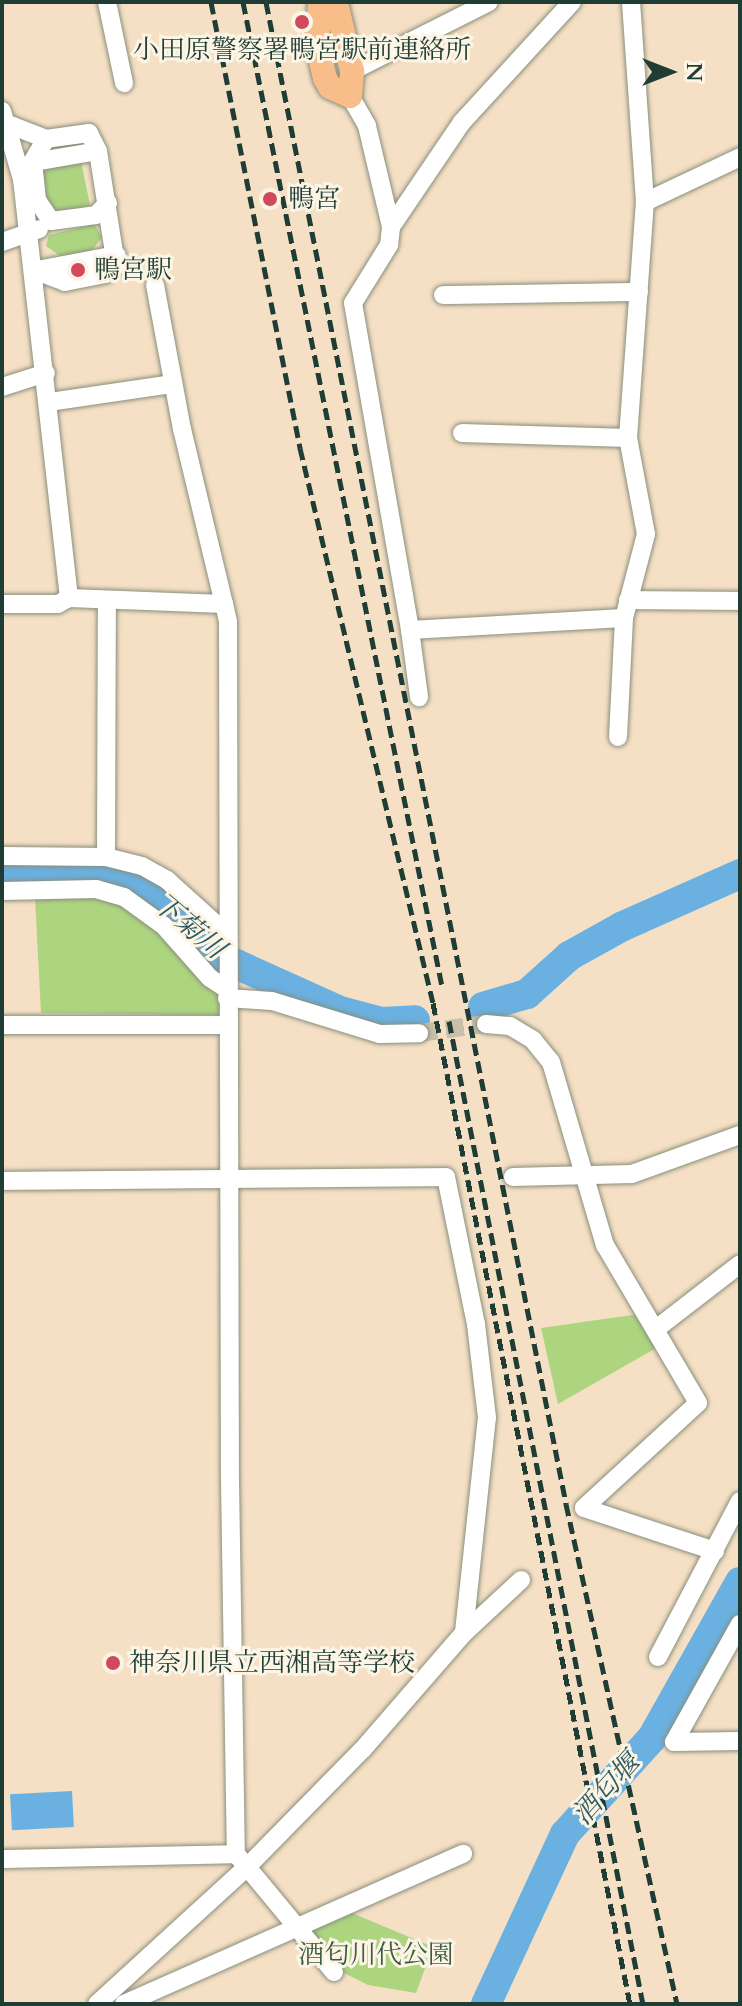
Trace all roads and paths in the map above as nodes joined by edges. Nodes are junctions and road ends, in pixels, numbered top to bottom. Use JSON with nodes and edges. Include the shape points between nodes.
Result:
{"nodes":[{"id":1,"x":107,"y":2,"type":"edge"},
{"id":2,"x":320,"y":2,"type":"edge"},
{"id":3,"x":336,"y":2,"type":"edge"},
{"id":4,"x":489,"y":2,"type":"edge"},
{"id":5,"x":572,"y":2,"type":"edge"},
{"id":6,"x":631,"y":2,"type":"edge"},
{"id":7,"x":352,"y":71,"type":"junction"},
{"id":8,"x":124,"y":83,"type":"dead end"},
{"id":9,"x":350,"y":96,"type":"junction"},
{"id":10,"x":3,"y":117,"type":"edge"},
{"id":11,"x":46,"y":139,"type":"junction"},
{"id":12,"x":98,"y":151,"type":"junction"},
{"id":13,"x":740,"y":157,"type":"edge"},
{"id":14,"x":33,"y":162,"type":"junction"},
{"id":15,"x":22,"y":179,"type":"junction"},
{"id":16,"x":645,"y":202,"type":"junction"},
{"id":17,"x":108,"y":203,"type":"junction"},
{"id":18,"x":65,"y":222,"type":"junction"},
{"id":19,"x":391,"y":227,"type":"junction"},
{"id":20,"x":31,"y":231,"type":"junction"},
{"id":21,"x":2,"y":242,"type":"edge"},
{"id":22,"x":34,"y":270,"type":"junction"},
{"id":23,"x":155,"y":285,"type":"dead end"},
{"id":24,"x":639,"y":292,"type":"junction"},
{"id":25,"x":443,"y":295,"type":"dead end"},
{"id":26,"x":46,"y":373,"type":"junction"},
{"id":27,"x":173,"y":384,"type":"junction"},
{"id":28,"x":2,"y":387,"type":"edge"},
{"id":29,"x":49,"y":402,"type":"junction"},
{"id":30,"x":462,"y":433,"type":"dead end"},
{"id":31,"x":628,"y":438,"type":"junction"},
{"id":32,"x":69,"y":598,"type":"junction"},
{"id":33,"x":740,"y":601,"type":"edge"},
{"id":34,"x":107,"y":603,"type":"junction"},
{"id":35,"x":2,"y":604,"type":"edge"},
{"id":36,"x":224,"y":604,"type":"junction"},
{"id":37,"x":626,"y":609,"type":"junction"},
{"id":38,"x":410,"y":630,"type":"junction"},
{"id":39,"x":419,"y":697,"type":"dead end"},
{"id":40,"x":618,"y":737,"type":"dead end"},
{"id":41,"x":2,"y":856,"type":"edge"},
{"id":42,"x":106,"y":857,"type":"junction"},
{"id":43,"x":2,"y":891,"type":"edge"},
{"id":44,"x":228,"y":939,"type":"junction"},
{"id":45,"x":227,"y":989,"type":"junction"},
{"id":46,"x":486,"y":1024,"type":"tunnel mouth"},
{"id":47,"x":2,"y":1025,"type":"edge"},
{"id":48,"x":227,"y":1025,"type":"junction"},
{"id":49,"x":419,"y":1033,"type":"tunnel mouth"},
{"id":50,"x":740,"y":1135,"type":"edge"},
{"id":51,"x":588,"y":1176,"type":"junction"},
{"id":52,"x":225,"y":1177,"type":"junction"},
{"id":53,"x":513,"y":1177,"type":"dead end"},
{"id":54,"x":2,"y":1181,"type":"edge"},
{"id":55,"x":740,"y":1264,"type":"edge"},
{"id":56,"x":656,"y":1329,"type":"junction"},
{"id":57,"x":740,"y":1501,"type":"edge"},
{"id":58,"x":715,"y":1551,"type":"junction"},
{"id":59,"x":521,"y":1580,"type":"dead end"},
{"id":60,"x":740,"y":1624,"type":"edge"},
{"id":61,"x":464,"y":1633,"type":"junction"},
{"id":62,"x":658,"y":1657,"type":"dead end"},
{"id":63,"x":740,"y":1741,"type":"edge"},
{"id":64,"x":463,"y":1854,"type":"dead end"},
{"id":65,"x":2,"y":1859,"type":"edge"},
{"id":66,"x":241,"y":1861,"type":"junction"},
{"id":67,"x":297,"y":1928,"type":"junction"},
{"id":68,"x":334,"y":1972,"type":"dead end"},
{"id":69,"x":97,"y":2004,"type":"edge"},
{"id":70,"x":124,"y":2004,"type":"edge"}],
"edges":[{"from":1,"to":8,"type":"street"},
{"from":2,"to":9,"type":"main road","via":[[317,44],[325,78],[330,87]]},
{"from":3,"to":7,"type":"main road"},
{"from":4,"to":7,"type":"street"},
{"from":5,"to":19,"type":"street","via":[[462,122]]},
{"from":6,"to":16,"type":"street"},
{"from":7,"to":9,"type":"main road"},
{"from":9,"to":19,"type":"street","via":[[367,126]]},
{"from":10,"to":11,"type":"street"},
{"from":10,"to":15,"type":"street"},
{"from":11,"to":12,"type":"street","via":[[89,133]]},
{"from":11,"to":14,"type":"street","via":[[36,147]]},
{"from":12,"to":14,"type":"street"},
{"from":12,"to":17,"type":"street"},
{"from":13,"to":16,"type":"street"},
{"from":14,"to":15,"type":"street"},
{"from":14,"to":18,"type":"street","via":[[43,216]]},
{"from":15,"to":20,"type":"street"},
{"from":16,"to":24,"type":"street"},
{"from":17,"to":18,"type":"street","via":[[96,215]]},
{"from":17,"to":22,"type":"street","via":[[117,255]]},
{"from":18,"to":20,"type":"street"},
{"from":19,"to":38,"type":"street","via":[[389,245],[353,303]]},
{"from":20,"to":21,"type":"street"},
{"from":20,"to":22,"type":"street"},
{"from":22,"to":26,"type":"street"},
{"from":23,"to":27,"type":"street"},
{"from":24,"to":25,"type":"street"},
{"from":24,"to":31,"type":"street"},
{"from":26,"to":28,"type":"street"},
{"from":26,"to":29,"type":"street"},
{"from":27,"to":29,"type":"street"},
{"from":27,"to":36,"type":"street"},
{"from":29,"to":32,"type":"street"},
{"from":30,"to":31,"type":"street"},
{"from":31,"to":37,"type":"street","via":[[646,534]]},
{"from":32,"to":34,"type":"street"},
{"from":32,"to":35,"type":"street","via":[[58,604]]},
{"from":33,"to":37,"type":"street"},
{"from":34,"to":36,"type":"street"},
{"from":34,"to":42,"type":"street"},
{"from":36,"to":44,"type":"street"},
{"from":37,"to":38,"type":"street"},
{"from":37,"to":40,"type":"street"},
{"from":38,"to":39,"type":"street"},
{"from":41,"to":42,"type":"street"},
{"from":42,"to":44,"type":"street","via":[[142,866],[167,880]]},
{"from":43,"to":45,"type":"street","via":[[96,889],[124,897],[164,926],[210,978]]},
{"from":44,"to":45,"type":"street"},
{"from":45,"to":48,"type":"street"},
{"from":45,"to":49,"type":"street","via":[[380,1034]]},
{"from":46,"to":51,"type":"street","via":[[510,1026],[533,1040],[551,1062]]},
{"from":47,"to":48,"type":"street"},
{"from":48,"to":52,"type":"street"},
{"from":50,"to":51,"type":"street","via":[[632,1174]]},
{"from":51,"to":53,"type":"street"},
{"from":51,"to":56,"type":"street","via":[[605,1245]]},
{"from":52,"to":54,"type":"street"},
{"from":52,"to":61,"type":"street","via":[[446,1177],[476,1324],[487,1417],[479,1530]]},
{"from":52,"to":66,"type":"street"},
{"from":55,"to":56,"type":"street"},
{"from":56,"to":58,"type":"street","via":[[698,1403],[584,1508]]},
{"from":57,"to":58,"type":"street"},
{"from":58,"to":62,"type":"street"},
{"from":59,"to":61,"type":"street"},
{"from":60,"to":63,"type":"street","via":[[674,1742]]},
{"from":61,"to":66,"type":"street","via":[[363,1749]]},
{"from":64,"to":67,"type":"street"},
{"from":65,"to":66,"type":"street"},
{"from":66,"to":67,"type":"street"},
{"from":66,"to":69,"type":"street"},
{"from":67,"to":68,"type":"street"},
{"from":67,"to":70,"type":"street"}]}
